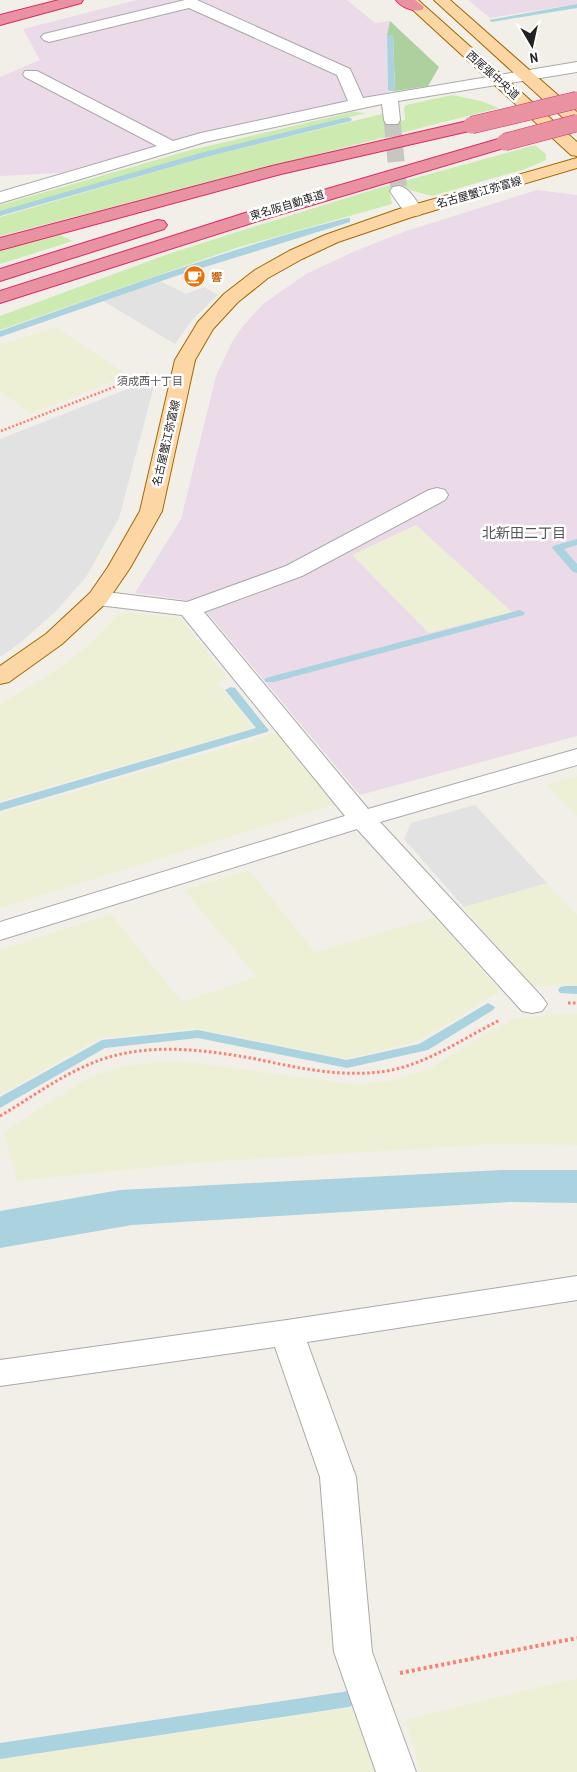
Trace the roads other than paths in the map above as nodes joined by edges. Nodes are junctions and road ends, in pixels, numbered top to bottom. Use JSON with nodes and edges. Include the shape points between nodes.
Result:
{"nodes":[{"id":1,"x":35,"y":0,"type":"edge"},
{"id":2,"x":76,"y":0,"type":"edge"},
{"id":3,"x":441,"y":0,"type":"edge"},
{"id":4,"x":410,"y":2,"type":"edge"},
{"id":5,"x":0,"y":11,"type":"edge"},
{"id":6,"x":0,"y":20,"type":"edge"},
{"id":7,"x":49,"y":38,"type":"dead end"},
{"id":8,"x":577,"y":67,"type":"edge"},
{"id":9,"x":31,"y":74,"type":"dead end"},
{"id":10,"x":526,"y":76,"type":"junction"},
{"id":11,"x":498,"y":80,"type":"junction"},
{"id":12,"x":390,"y":97,"type":"junction"},
{"id":13,"x":577,"y":100,"type":"edge"},
{"id":14,"x":357,"y":104,"type":"junction"},
{"id":15,"x":577,"y":107,"type":"edge"},
{"id":16,"x":392,"y":120,"type":"tunnel mouth"},
{"id":17,"x":577,"y":122,"type":"edge"},
{"id":18,"x":479,"y":128,"type":"junction"},
{"id":19,"x":172,"y":147,"type":"junction"},
{"id":20,"x":577,"y":151,"type":"edge"},
{"id":21,"x":577,"y":163,"type":"edge"},
{"id":22,"x":294,"y":184,"type":"dead end"},
{"id":23,"x":399,"y":191,"type":"tunnel mouth"},
{"id":24,"x":0,"y":198,"type":"edge"},
{"id":25,"x":414,"y":211,"type":"junction"},
{"id":26,"x":175,"y":220,"type":"dead end"},
{"id":27,"x":168,"y":241,"type":"junction"},
{"id":28,"x":0,"y":244,"type":"edge"},
{"id":29,"x":0,"y":275,"type":"edge"},
{"id":30,"x":0,"y":297,"type":"edge"},
{"id":31,"x":0,"y":308,"type":"edge"},
{"id":32,"x":438,"y":495,"type":"dead end"},
{"id":33,"x":98,"y":598,"type":"junction"},
{"id":34,"x":189,"y":609,"type":"junction"},
{"id":35,"x":0,"y":677,"type":"edge"},
{"id":36,"x":577,"y":758,"type":"edge"},
{"id":37,"x":362,"y":819,"type":"junction"},
{"id":38,"x":0,"y":931,"type":"edge"},
{"id":39,"x":532,"y":1004,"type":"road end"},
{"id":40,"x":577,"y":1288,"type":"edge"},
{"id":41,"x":287,"y":1333,"type":"junction"},
{"id":42,"x":0,"y":1373,"type":"edge"},
{"id":43,"x":396,"y":1772,"type":"edge"}],
"edges":[{"from":1,"to":5,"type":"highway"},
{"from":2,"to":6,"type":"highway"},
{"from":3,"to":10,"type":"main road","name":"西尾張中央道"},
{"from":4,"to":11,"type":"main road","name":"西尾張中央道"},
{"from":7,"to":14,"type":"street","via":[[191,3],[344,72]]},
{"from":8,"to":10,"type":"street"},
{"from":9,"to":19,"type":"street"},
{"from":10,"to":11,"type":"street"},
{"from":10,"to":17,"type":"main road","name":"西尾張中央道"},
{"from":11,"to":12,"type":"street"},
{"from":11,"to":20,"type":"main road","name":"西尾張中央道"},
{"from":12,"to":14,"type":"street"},
{"from":12,"to":16,"type":"street"},
{"from":13,"to":18,"type":"highway","bridge":true},
{"from":14,"to":19,"type":"street"},
{"from":15,"to":18,"type":"highway","name":"東名阪自動車道"},
{"from":17,"to":27,"type":"highway","name":"東名阪自動車道","bridge":true},
{"from":18,"to":22,"type":"highway","name":"東名阪自動車道"},
{"from":18,"to":28,"type":"highway","via":[[269,172]]},
{"from":19,"to":24,"type":"street"},
{"from":21,"to":25,"type":"main road","name":"名古屋蟹江弥富線"},
{"from":23,"to":25,"type":"street"},
{"from":25,"to":33,"type":"main road","name":"名古屋蟹江弥富線","via":[[346,232],[285,260],[247,284],[218,310],[194,340],[185,360],[151,511]]},
{"from":26,"to":29,"type":"highway"},
{"from":27,"to":30,"type":"highway","name":"東名阪自動車道"},
{"from":27,"to":31,"type":"highway"},
{"from":32,"to":34,"type":"street","via":[[294,571]]},
{"from":33,"to":34,"type":"street"},
{"from":33,"to":35,"type":"main road","name":"名古屋蟹江弥富線","via":[[54,639]]},
{"from":34,"to":37,"type":"street"},
{"from":36,"to":37,"type":"street"},
{"from":37,"to":38,"type":"street"},
{"from":37,"to":39,"type":"street"},
{"from":40,"to":41,"type":"street"},
{"from":41,"to":42,"type":"street"},
{"from":41,"to":43,"type":"street","via":[[338,1477],[353,1652]]}]}
